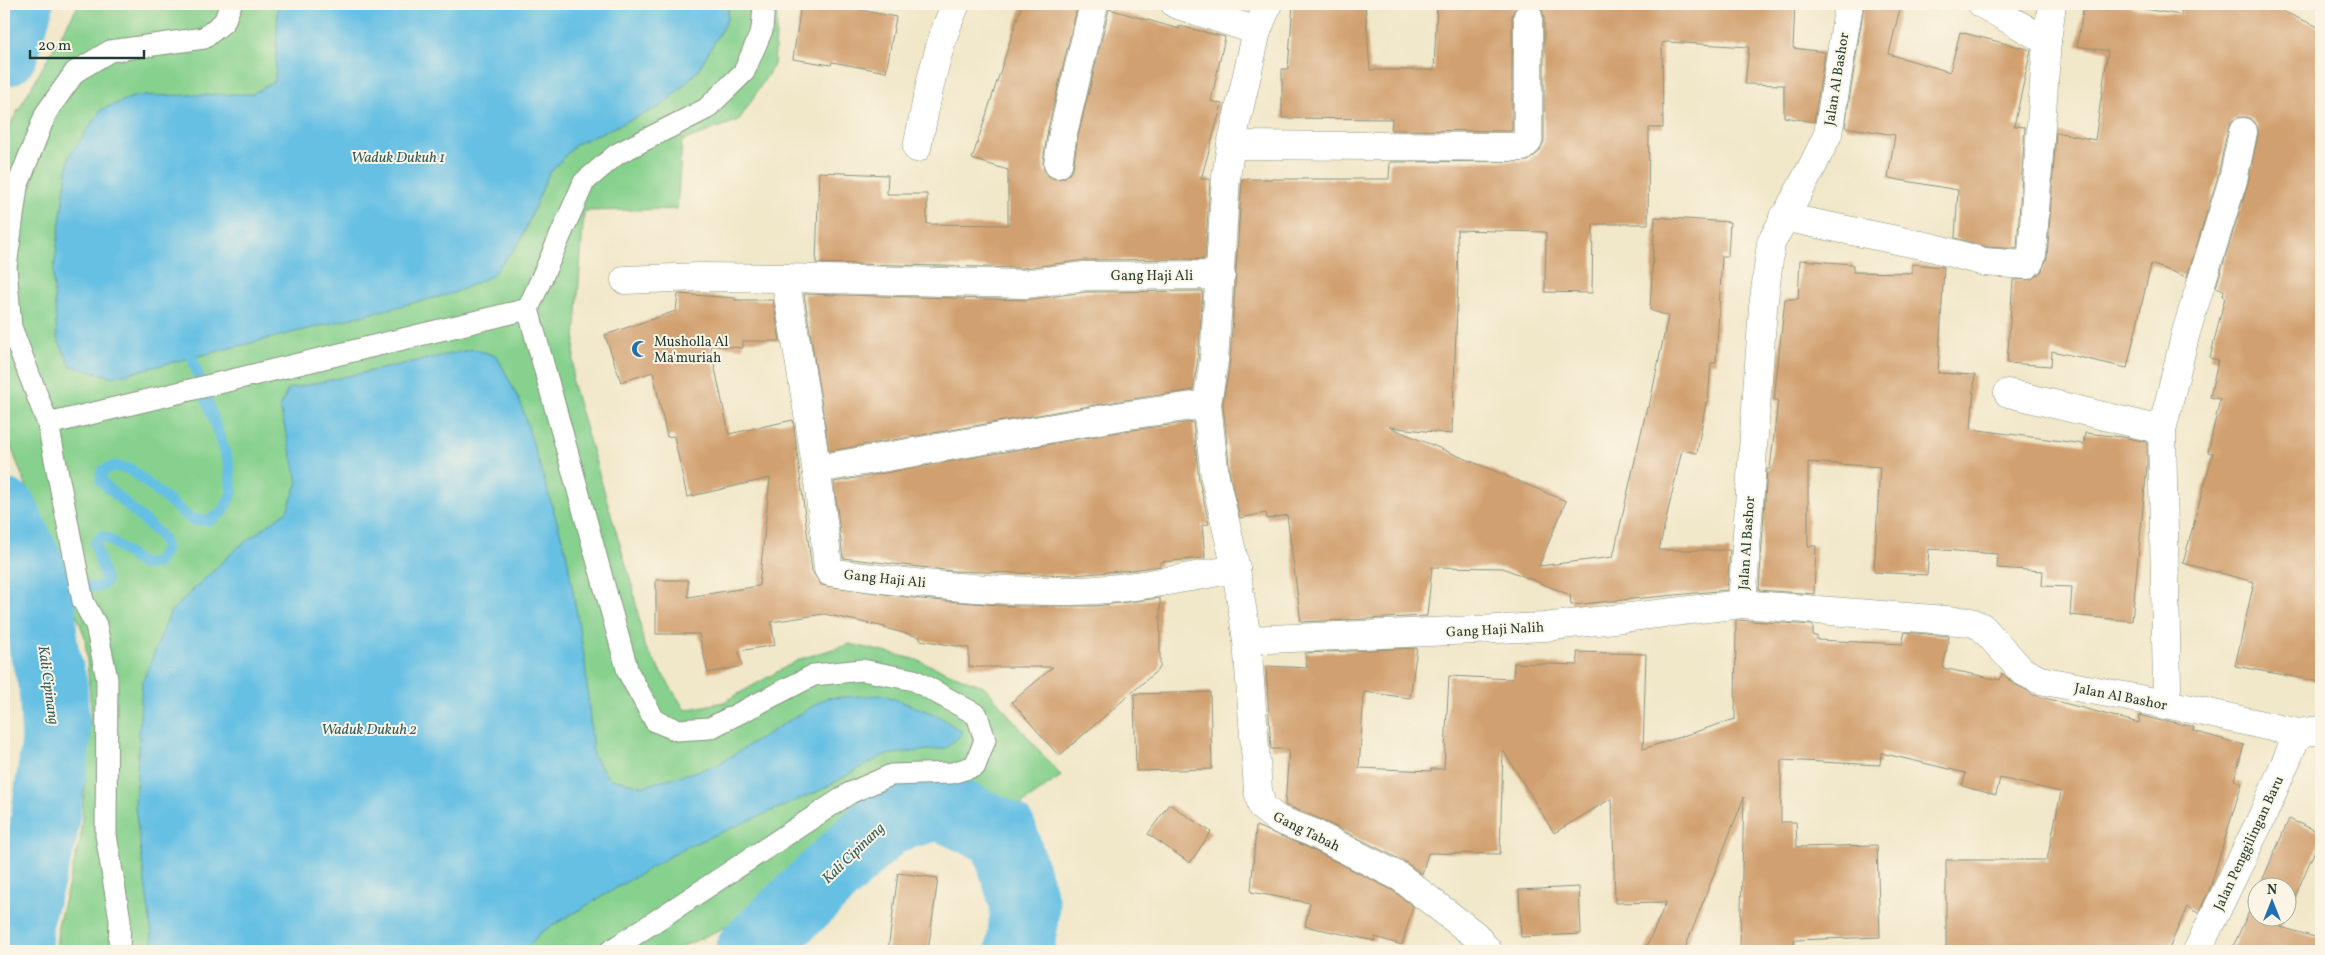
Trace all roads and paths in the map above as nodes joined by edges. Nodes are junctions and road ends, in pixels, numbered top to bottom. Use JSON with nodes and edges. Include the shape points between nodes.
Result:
{"nodes":[{"id":1,"x":231,"y":4,"type":"edge"},
{"id":2,"x":764,"y":4,"type":"edge"},
{"id":3,"x":956,"y":4,"type":"edge"},
{"id":4,"x":1094,"y":4,"type":"edge"},
{"id":5,"x":1176,"y":4,"type":"edge"},
{"id":6,"x":1268,"y":4,"type":"edge"},
{"id":7,"x":1849,"y":4,"type":"edge"},
{"id":8,"x":1982,"y":4,"type":"edge"},
{"id":9,"x":2052,"y":4,"type":"edge"},
{"id":10,"x":1528,"y":17,"type":"dead end"},
{"id":11,"x":1257,"y":31,"type":"junction"},
{"id":12,"x":2047,"y":41,"type":"junction"},
{"id":13,"x":2243,"y":132,"type":"dead end"},
{"id":14,"x":1231,"y":145,"type":"junction"},
{"id":15,"x":917,"y":148,"type":"dead end"},
{"id":16,"x":1058,"y":164,"type":"dead end"},
{"id":17,"x":1783,"y":217,"type":"junction"},
{"id":18,"x":1220,"y":275,"type":"junction"},
{"id":19,"x":785,"y":278,"type":"junction"},
{"id":20,"x":625,"y":280,"type":"dead end"},
{"id":21,"x":528,"y":309,"type":"junction"},
{"id":22,"x":2008,"y":393,"type":"dead end"},
{"id":23,"x":1207,"y":404,"type":"junction"},
{"id":24,"x":48,"y":424,"type":"junction"},
{"id":25,"x":2162,"y":430,"type":"junction"},
{"id":26,"x":817,"y":469,"type":"junction"},
{"id":27,"x":1236,"y":569,"type":"junction"},
{"id":28,"x":1742,"y":604,"type":"junction"},
{"id":29,"x":1247,"y":640,"type":"junction"},
{"id":30,"x":2164,"y":706,"type":"junction"},
{"id":31,"x":2310,"y":732,"type":"edge"},
{"id":32,"x":119,"y":951,"type":"edge"},
{"id":33,"x":610,"y":951,"type":"edge"},
{"id":34,"x":1488,"y":951,"type":"edge"},
{"id":35,"x":2197,"y":951,"type":"edge"}],
"edges":[{"from":1,"to":24,"type":"lane","via":[[224,22],[204,38],[110,51],[75,72],[46,113],[16,187],[6,267],[12,327]]},
{"from":2,"to":21,"type":"lane","via":[[762,30],[744,72],[706,109],[617,154],[584,182]]},
{"from":3,"to":15,"type":"street","via":[[942,41]]},
{"from":4,"to":16,"type":"street"},
{"from":5,"to":11,"type":"street"},
{"from":6,"to":11,"type":"street"},
{"from":7,"to":17,"type":"street","name":"Jalan Al Bashor","via":[[1828,134]]},
{"from":8,"to":12,"type":"street"},
{"from":9,"to":12,"type":"street"},
{"from":10,"to":14,"type":"street","via":[[1528,141],[1522,147]]},
{"from":11,"to":14,"type":"street"},
{"from":12,"to":17,"type":"street","via":[[2032,254],[2026,265],[1984,262],[1931,247]]},
{"from":13,"to":25,"type":"street","via":[[2233,180],[2186,332]]},
{"from":14,"to":18,"type":"street"},
{"from":17,"to":28,"type":"street","name":"Jalan Al Bashor","via":[[1771,243],[1762,308]]},
{"from":18,"to":19,"type":"street","name":"Gang Haji Ali","via":[[1085,276],[1025,284]]},
{"from":18,"to":23,"type":"street","via":[[1214,360]]},
{"from":19,"to":20,"type":"street","name":"Gang Haji Ali"},
{"from":19,"to":26,"type":"street","name":"Gang Haji Ali"},
{"from":21,"to":24,"type":"lane"},
{"from":21,"to":33,"type":"lane","via":[[628,672],[655,721],[677,730],[710,728],[814,675],[862,670],[914,680],[977,715],[985,740],[975,766],[952,773],[891,775],[850,793]]},
{"from":22,"to":25,"type":"street"},
{"from":23,"to":26,"type":"street"},
{"from":23,"to":27,"type":"street","via":[[1216,478]]},
{"from":24,"to":32,"type":"lane","via":[[84,601],[96,625],[108,679],[106,835],[120,920]]},
{"from":25,"to":30,"type":"street","via":[[2167,687]]},
{"from":26,"to":27,"type":"street","name":"Gang Haji Ali","via":[[830,572],[960,587],[1074,591],[1124,587]]},
{"from":27,"to":29,"type":"street"},
{"from":28,"to":29,"type":"street","name":"Gang Haji Nalih","via":[[1545,627]]},
{"from":28,"to":30,"type":"street","name":"Jalan Al Bashor","via":[[1971,622],[1982,627],[2022,671],[2040,680]]},
{"from":29,"to":34,"type":"street","name":"Gang Tabah","via":[[1262,807],[1277,818],[1312,832],[1400,877],[1475,935]]},
{"from":30,"to":31,"type":"street","name":"Jalan Al Bashor"},
{"from":31,"to":35,"type":"street","name":"Jalan Penggilingan Baru","via":[[2262,817]]}]}
